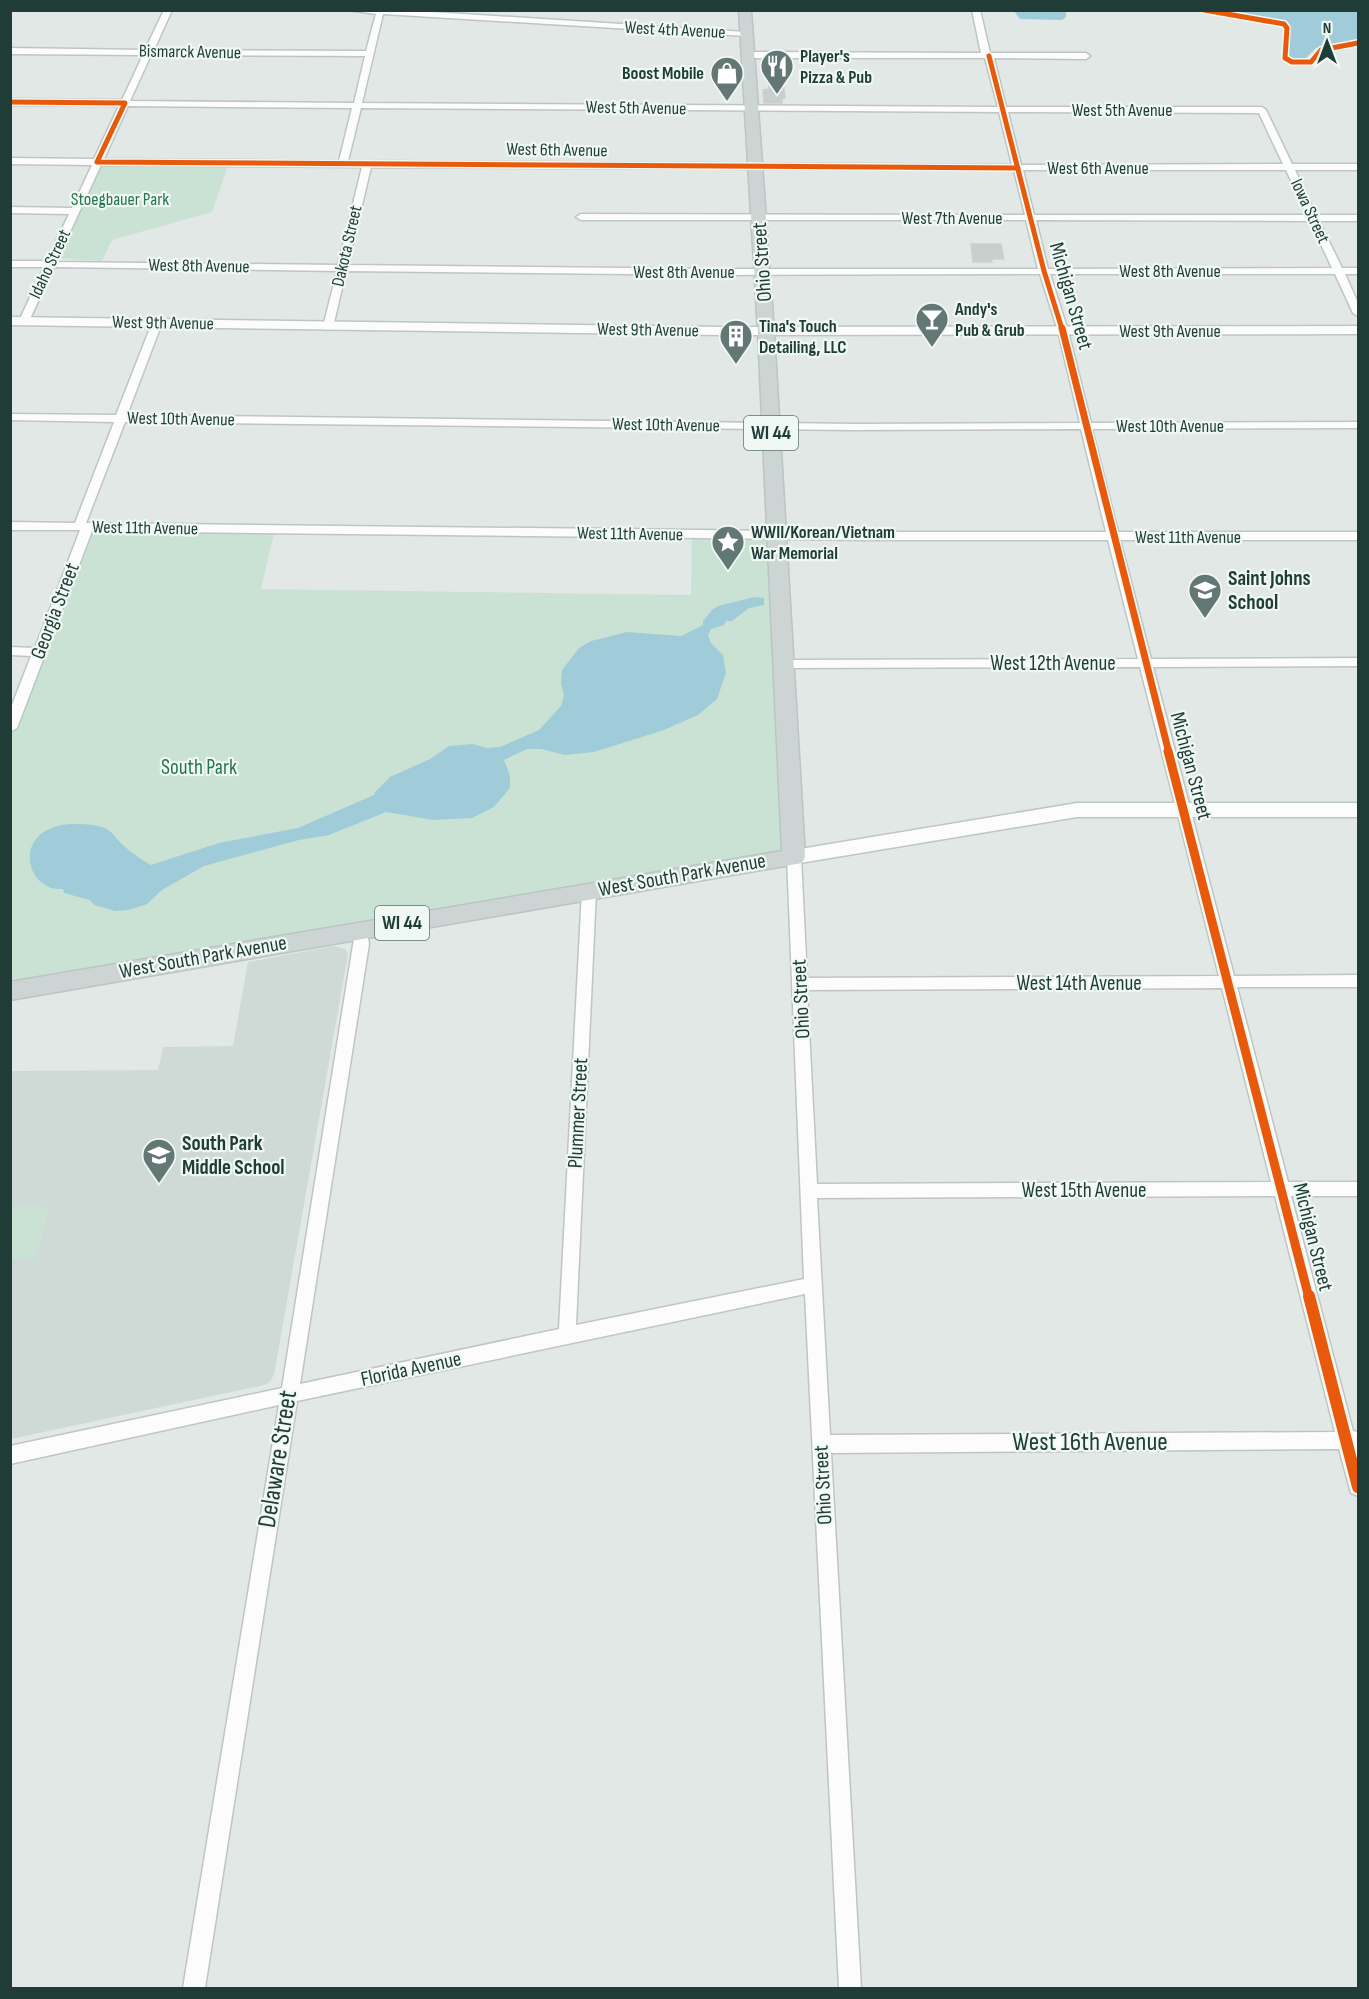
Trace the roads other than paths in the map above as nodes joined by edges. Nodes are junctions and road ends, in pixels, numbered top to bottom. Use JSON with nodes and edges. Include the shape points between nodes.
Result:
{"nodes":[{"id":1,"x":168,"y":10,"type":"edge"},
{"id":2,"x":352,"y":10,"type":"edge"},
{"id":3,"x":745,"y":10,"type":"edge"},
{"id":4,"x":976,"y":10,"type":"edge"},
{"id":5,"x":380,"y":12,"type":"junction"},
{"id":6,"x":746,"y":34,"type":"junction"},
{"id":7,"x":10,"y":51,"type":"edge"},
{"id":8,"x":148,"y":52,"type":"junction"},
{"id":9,"x":370,"y":54,"type":"junction"},
{"id":10,"x":748,"y":55,"type":"junction"},
{"id":11,"x":987,"y":56,"type":"junction"},
{"id":12,"x":1086,"y":56,"type":"dead end"},
{"id":13,"x":10,"y":102,"type":"edge"},
{"id":14,"x":125,"y":103,"type":"junction"},
{"id":15,"x":358,"y":106,"type":"junction"},
{"id":16,"x":1004,"y":109,"type":"junction"},
{"id":17,"x":752,"y":110,"type":"junction"},
{"id":18,"x":1262,"y":110,"type":"joint"},
{"id":19,"x":10,"y":161,"type":"edge"},
{"id":20,"x":97,"y":162,"type":"junction"},
{"id":21,"x":343,"y":164,"type":"junction"},
{"id":22,"x":367,"y":165,"type":"junction"},
{"id":23,"x":1359,"y":167,"type":"edge"},
{"id":24,"x":756,"y":168,"type":"junction"},
{"id":25,"x":1018,"y":168,"type":"junction"},
{"id":26,"x":1289,"y":168,"type":"junction"},
{"id":27,"x":10,"y":210,"type":"edge"},
{"id":28,"x":74,"y":211,"type":"junction"},
{"id":29,"x":581,"y":217,"type":"dead end"},
{"id":30,"x":758,"y":218,"type":"junction"},
{"id":31,"x":1031,"y":218,"type":"junction"},
{"id":32,"x":1312,"y":218,"type":"junction"},
{"id":33,"x":1359,"y":218,"type":"edge"},
{"id":34,"x":10,"y":264,"type":"edge"},
{"id":35,"x":51,"y":264,"type":"junction"},
{"id":36,"x":342,"y":268,"type":"junction"},
{"id":37,"x":1359,"y":270,"type":"edge"},
{"id":38,"x":1044,"y":271,"type":"junction"},
{"id":39,"x":1338,"y":271,"type":"junction"},
{"id":40,"x":762,"y":272,"type":"junction"},
{"id":41,"x":1359,"y":313,"type":"edge"},
{"id":42,"x":17,"y":321,"type":"edge"},
{"id":43,"x":157,"y":323,"type":"junction"},
{"id":44,"x":328,"y":327,"type":"junction"},
{"id":45,"x":1359,"y":330,"type":"edge"},
{"id":46,"x":1063,"y":331,"type":"junction"},
{"id":47,"x":766,"y":332,"type":"junction"},
{"id":48,"x":10,"y":417,"type":"edge"},
{"id":49,"x":120,"y":418,"type":"junction"},
{"id":50,"x":771,"y":426,"type":"junction"},
{"id":51,"x":1087,"y":426,"type":"junction"},
{"id":52,"x":1359,"y":426,"type":"edge"},
{"id":53,"x":10,"y":526,"type":"edge"},
{"id":54,"x":83,"y":527,"type":"junction"},
{"id":55,"x":777,"y":536,"type":"junction"},
{"id":56,"x":1359,"y":536,"type":"edge"},
{"id":57,"x":1113,"y":537,"type":"junction"},
{"id":58,"x":10,"y":651,"type":"edge"},
{"id":59,"x":40,"y":652,"type":"junction"},
{"id":60,"x":1145,"y":662,"type":"junction"},
{"id":61,"x":1359,"y":662,"type":"edge"},
{"id":62,"x":784,"y":664,"type":"junction"},
{"id":63,"x":10,"y":728,"type":"edge"},
{"id":64,"x":1184,"y":810,"type":"junction"},
{"id":65,"x":1359,"y":810,"type":"edge"},
{"id":66,"x":794,"y":857,"type":"junction"},
{"id":67,"x":589,"y":891,"type":"junction"},
{"id":68,"x":361,"y":930,"type":"junction"},
{"id":69,"x":1359,"y":981,"type":"edge"},
{"id":70,"x":1227,"y":982,"type":"junction"},
{"id":71,"x":800,"y":984,"type":"junction"},
{"id":72,"x":10,"y":991,"type":"edge"},
{"id":73,"x":1283,"y":1189,"type":"junction"},
{"id":74,"x":1359,"y":1189,"type":"edge"},
{"id":75,"x":810,"y":1191,"type":"junction"},
{"id":76,"x":813,"y":1285,"type":"junction"},
{"id":77,"x":567,"y":1335,"type":"junction"},
{"id":78,"x":288,"y":1396,"type":"junction"},
{"id":79,"x":1352,"y":1440,"type":"edge"},
{"id":80,"x":821,"y":1443,"type":"junction"},
{"id":81,"x":10,"y":1455,"type":"edge"},
{"id":82,"x":1359,"y":1487,"type":"edge"},
{"id":83,"x":194,"y":1989,"type":"edge"},
{"id":84,"x":850,"y":1989,"type":"edge"}],
"edges":[{"from":1,"to":8,"type":"street","name":"Idaho Street"},
{"from":2,"to":5,"type":"street","name":"West 4th Avenue"},
{"from":3,"to":6,"type":"main road","name":"Ohio Street","number":"WI 44"},
{"from":4,"to":11,"type":"street","name":"Michigan Street"},
{"from":5,"to":6,"type":"street","name":"West 4th Avenue"},
{"from":5,"to":9,"type":"street"},
{"from":6,"to":10,"type":"main road","name":"Ohio Street","number":"WI 44"},
{"from":7,"to":8,"type":"street","name":"Bismarck Avenue"},
{"from":8,"to":9,"type":"street","name":"Bismarck Avenue"},
{"from":8,"to":14,"type":"street","name":"Idaho Street"},
{"from":9,"to":15,"type":"street"},
{"from":10,"to":11,"type":"street","name":"West 4th Avenue"},
{"from":10,"to":17,"type":"main road","name":"Ohio Street","number":"WI 44"},
{"from":11,"to":12,"type":"street","name":"West 4th Avenue"},
{"from":11,"to":16,"type":"street","name":"Michigan Street"},
{"from":13,"to":14,"type":"street","name":"West 5th Avenue"},
{"from":14,"to":15,"type":"street","name":"West 5th Avenue"},
{"from":14,"to":20,"type":"street","name":"Idaho Street"},
{"from":15,"to":17,"type":"street","name":"West 5th Avenue"},
{"from":15,"to":21,"type":"street"},
{"from":16,"to":17,"type":"street","name":"West 5th Avenue"},
{"from":16,"to":18,"type":"street","name":"West 5th Avenue"},
{"from":16,"to":25,"type":"street","name":"Michigan Street"},
{"from":17,"to":24,"type":"main road","name":"Ohio Street","number":"WI 44"},
{"from":18,"to":26,"type":"street","name":"Iowa Street"},
{"from":19,"to":20,"type":"street","name":"West 6th Avenue"},
{"from":20,"to":21,"type":"street","name":"West 6th Avenue"},
{"from":20,"to":28,"type":"street","name":"Idaho Street"},
{"from":21,"to":22,"type":"street","name":"West 6th Avenue"},
{"from":22,"to":24,"type":"street","name":"West 6th Avenue"},
{"from":22,"to":36,"type":"street","name":"Dakota Street"},
{"from":23,"to":26,"type":"street","name":"West 6th Avenue"},
{"from":24,"to":25,"type":"street","name":"West 6th Avenue"},
{"from":24,"to":30,"type":"main road","name":"Ohio Street","number":"WI 44"},
{"from":25,"to":26,"type":"street","name":"West 6th Avenue"},
{"from":25,"to":31,"type":"street","name":"Michigan Street"},
{"from":26,"to":32,"type":"street","name":"Iowa Street"},
{"from":27,"to":28,"type":"street"},
{"from":28,"to":35,"type":"street","name":"Idaho Street"},
{"from":29,"to":30,"type":"street","name":"West 7th Avenue"},
{"from":30,"to":31,"type":"street","name":"West 7th Avenue"},
{"from":30,"to":40,"type":"main road","name":"Ohio Street","number":"WI 44"},
{"from":31,"to":32,"type":"street","name":"West 7th Avenue"},
{"from":31,"to":38,"type":"street","name":"Michigan Street"},
{"from":32,"to":33,"type":"street","name":"West 7th Avenue"},
{"from":32,"to":39,"type":"street","name":"Iowa Street"},
{"from":34,"to":35,"type":"street","name":"West 8th Avenue"},
{"from":35,"to":36,"type":"street","name":"West 8th Avenue"},
{"from":35,"to":42,"type":"street","name":"Idaho Street"},
{"from":36,"to":40,"type":"street","name":"West 8th Avenue"},
{"from":36,"to":44,"type":"street","name":"Dakota Street"},
{"from":37,"to":39,"type":"street","name":"West 8th Avenue"},
{"from":38,"to":39,"type":"street","name":"West 8th Avenue"},
{"from":38,"to":40,"type":"street","name":"West 8th Avenue"},
{"from":38,"to":46,"type":"street","name":"Michigan Street"},
{"from":39,"to":41,"type":"street","name":"Iowa Street"},
{"from":40,"to":47,"type":"main road","name":"Ohio Street","number":"WI 44"},
{"from":42,"to":43,"type":"main road","name":"West 9th Avenue"},
{"from":43,"to":44,"type":"main road","name":"West 9th Avenue"},
{"from":43,"to":49,"type":"street","name":"Georgia Street"},
{"from":44,"to":47,"type":"main road","name":"West 9th Avenue"},
{"from":45,"to":46,"type":"main road","name":"West 9th Avenue"},
{"from":46,"to":47,"type":"main road","name":"West 9th Avenue"},
{"from":46,"to":51,"type":"street","name":"Michigan Street"},
{"from":47,"to":50,"type":"main road","name":"Ohio Street","number":"WI 44"},
{"from":48,"to":49,"type":"street","name":"West 10th Avenue"},
{"from":49,"to":50,"type":"street","name":"West 10th Avenue"},
{"from":49,"to":54,"type":"street","name":"Georgia Street"},
{"from":50,"to":51,"type":"street","name":"West 10th Avenue"},
{"from":50,"to":55,"type":"main road","name":"Ohio Street","number":"WI 44"},
{"from":51,"to":52,"type":"street","name":"West 10th Avenue"},
{"from":51,"to":57,"type":"street","name":"Michigan Street"},
{"from":53,"to":54,"type":"street","name":"West 11th Avenue"},
{"from":54,"to":55,"type":"street","name":"West 11th Avenue"},
{"from":54,"to":59,"type":"street","name":"Georgia Street"},
{"from":55,"to":57,"type":"street","name":"West 11th Avenue"},
{"from":55,"to":62,"type":"main road","name":"Ohio Street","number":"WI 44"},
{"from":56,"to":57,"type":"street","name":"West 11th Avenue"},
{"from":57,"to":60,"type":"street","name":"Michigan Street"},
{"from":58,"to":59,"type":"street"},
{"from":59,"to":63,"type":"street","name":"Georgia Street"},
{"from":60,"to":61,"type":"street","name":"West 12th Avenue"},
{"from":60,"to":62,"type":"street","name":"West 12th Avenue"},
{"from":60,"to":64,"type":"street","name":"Michigan Street"},
{"from":62,"to":66,"type":"main road","name":"Ohio Street","number":"WI 44"},
{"from":64,"to":65,"type":"main road","name":"West South Park Avenue"},
{"from":64,"to":66,"type":"main road","name":"West South Park Avenue","via":[[1060,812]]},
{"from":64,"to":70,"type":"street","name":"Michigan Street"},
{"from":66,"to":67,"type":"main road","name":"West South Park Avenue","number":"WI 44"},
{"from":66,"to":71,"type":"street","name":"Ohio Street"},
{"from":67,"to":68,"type":"main road","name":"West South Park Avenue","number":"WI 44"},
{"from":67,"to":77,"type":"street","name":"Plummer Street"},
{"from":68,"to":72,"type":"main road","name":"West South Park Avenue","number":"WI 44"},
{"from":68,"to":78,"type":"street","name":"Delaware Street","via":[[362,944]]},
{"from":69,"to":70,"type":"street","name":"West 14th Avenue"},
{"from":70,"to":71,"type":"street","name":"West 14th Avenue"},
{"from":70,"to":73,"type":"street","name":"Michigan Street"},
{"from":71,"to":75,"type":"street","name":"Ohio Street"},
{"from":73,"to":74,"type":"street","name":"West 15th Avenue"},
{"from":73,"to":75,"type":"street","name":"West 15th Avenue"},
{"from":73,"to":79,"type":"street","name":"Michigan Street"},
{"from":75,"to":76,"type":"street","name":"Ohio Street"},
{"from":76,"to":77,"type":"street","name":"Florida Avenue"},
{"from":76,"to":80,"type":"street","name":"Ohio Street"},
{"from":77,"to":78,"type":"street","name":"Florida Avenue"},
{"from":78,"to":81,"type":"street","name":"Florida Avenue"},
{"from":78,"to":83,"type":"street","name":"Delaware Street"},
{"from":79,"to":80,"type":"street","name":"West 16th Avenue"},
{"from":79,"to":82,"type":"street","name":"Michigan Street"},
{"from":80,"to":84,"type":"street","name":"Ohio Street"}]}
